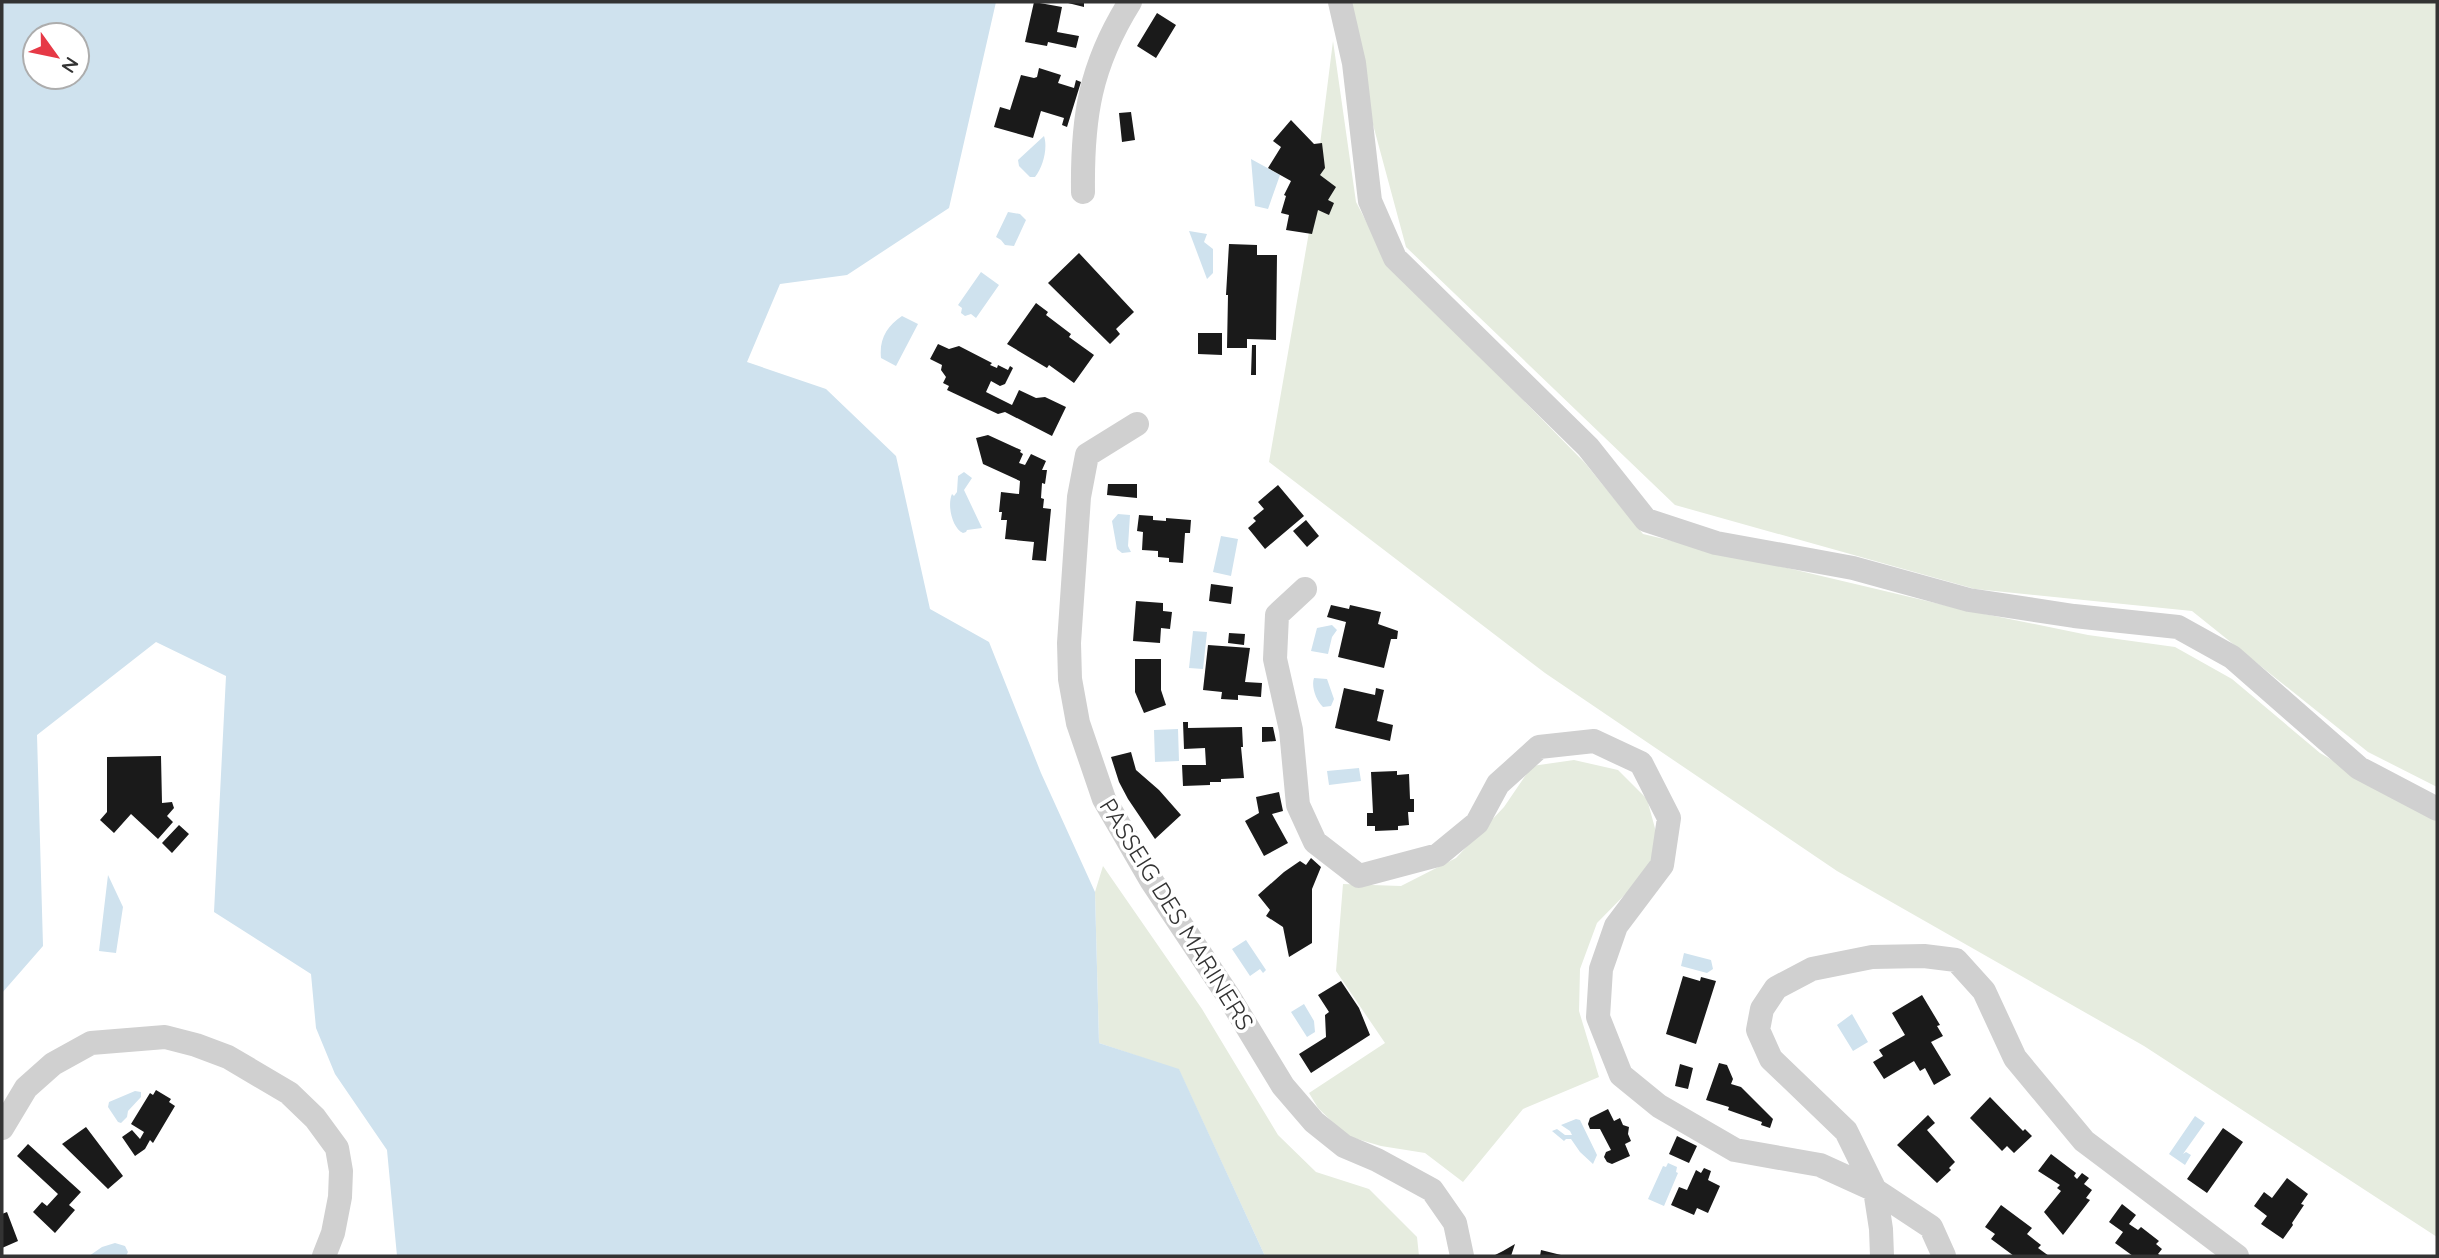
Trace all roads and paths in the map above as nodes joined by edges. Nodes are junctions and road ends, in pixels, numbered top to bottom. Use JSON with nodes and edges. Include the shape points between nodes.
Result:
{"nodes":[{"id":1,"x":1340,"y":2,"type":"edge"},
{"id":2,"x":1118,"y":7,"type":"edge"},
{"id":3,"x":1083,"y":192,"type":"dead end"},
{"id":4,"x":1137,"y":424,"type":"dead end"},
{"id":5,"x":1305,"y":589,"type":"dead end"},
{"id":6,"x":2437,"y":809,"type":"edge"},
{"id":7,"x":2,"y":1128,"type":"edge"},
{"id":8,"x":1875,"y":1190,"type":"junction"},
{"id":9,"x":324,"y":1256,"type":"edge"},
{"id":10,"x":1462,"y":1256,"type":"edge"},
{"id":11,"x":1882,"y":1256,"type":"edge"},
{"id":12,"x":1944,"y":1256,"type":"edge"},
{"id":13,"x":2237,"y":1256,"type":"edge"}],
"edges":[{"from":1,"to":6,"type":"street","via":[[1353,63],[1370,201],[1395,258],[1588,447],[1646,520],[1716,544],[1853,568],[1969,600],[2178,626],[2232,657],[2359,768]]},
{"from":2,"to":3,"type":"street","via":[[1091,88],[1082,144]]},
{"from":4,"to":10,"type":"street","name":"PASSEIG DES MARINERS","via":[[1087,455],[1079,497],[1070,679],[1078,723],[1104,799],[1283,1086],[1314,1122],[1344,1146],[1432,1190],[1455,1223]]},
{"from":5,"to":8,"type":"street","via":[[1277,615],[1275,659],[1292,730],[1298,805],[1315,842],[1359,876],[1438,855],[1477,823],[1498,784],[1539,747],[1594,741],[1641,764],[1669,818],[1662,865],[1616,926],[1601,969],[1598,1017],[1621,1075],[1659,1106],[1735,1150],[1820,1165]]},
{"from":7,"to":9,"type":"street","via":[[26,1087],[53,1064],[91,1043],[165,1037],[228,1057],[289,1093],[337,1148],[340,1198]]},
{"from":8,"to":11,"type":"street"},
{"from":8,"to":12,"type":"street","via":[[1931,1227]]},
{"from":8,"to":13,"type":"street","via":[[1846,1131],[1771,1059],[1758,1030],[1762,1009],[1776,988],[1812,969],[1872,957],[1956,960],[1984,991],[2015,1058],[2084,1141]]}]}
